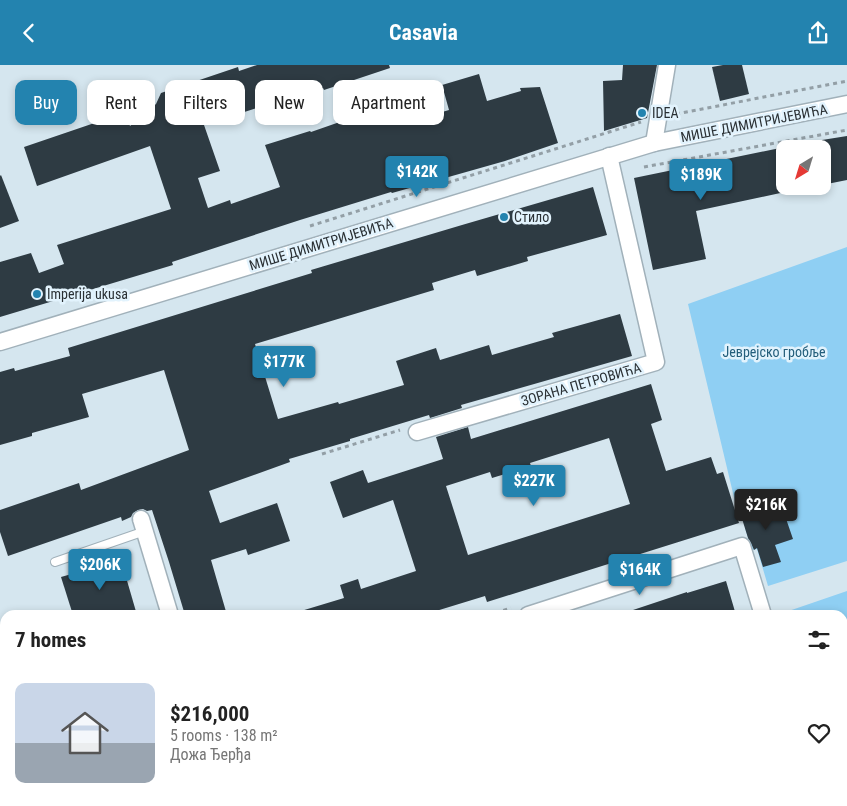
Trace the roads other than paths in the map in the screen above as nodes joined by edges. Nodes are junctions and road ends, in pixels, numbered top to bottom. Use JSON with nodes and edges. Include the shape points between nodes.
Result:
{"nodes":[{"id":1,"x":667,"y":65,"type":"edge"},
{"id":2,"x":847,"y":104,"type":"edge"},
{"id":3,"x":654,"y":143,"type":"junction"},
{"id":4,"x":609,"y":156,"type":"junction"},
{"id":5,"x":0,"y":342,"type":"edge"},
{"id":6,"x":417,"y":432,"type":"road end"},
{"id":7,"x":143,"y":525,"type":"joint"},
{"id":8,"x":55,"y":562,"type":"dead end"},
{"id":9,"x":168,"y":610,"type":"edge"},
{"id":10,"x":544,"y":610,"type":"edge"},
{"id":11,"x":761,"y":610,"type":"edge"}],
"edges":[{"from":1,"to":3,"type":"street"},
{"from":2,"to":3,"type":"street","name":"МИШЕ ДИМИТРИЈЕВИЋА"},
{"from":3,"to":4,"type":"street","name":"МИШЕ ДИМИТРИЈЕВИЋА"},
{"from":4,"to":5,"type":"street","name":"МИШЕ ДИМИТРИЈЕВИЋА"},
{"from":4,"to":6,"type":"street","name":"ЗОРАНА ПЕТРОВИЋА","via":[[656,362]]},
{"from":7,"to":8,"type":"lane"},
{"from":7,"to":9,"type":"street"},
{"from":10,"to":11,"type":"street","via":[[742,547]]}]}
